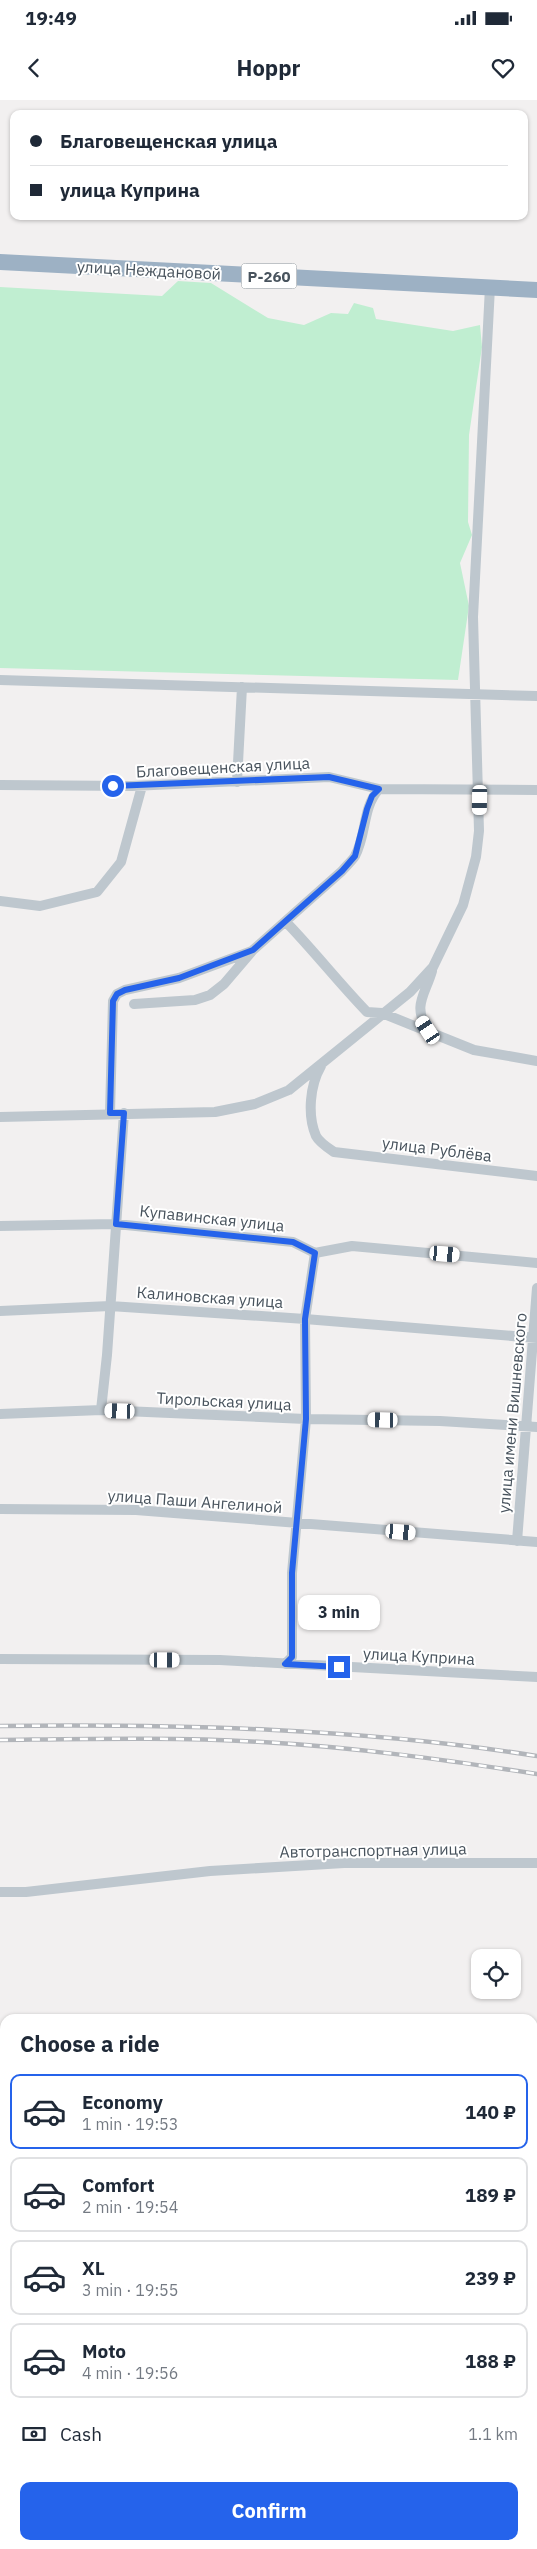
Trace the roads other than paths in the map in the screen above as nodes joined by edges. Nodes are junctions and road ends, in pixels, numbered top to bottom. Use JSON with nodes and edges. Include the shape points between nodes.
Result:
{"nodes":[{"id":1,"x":0,"y":262,"type":"edge"},
{"id":2,"x":490,"y":287,"type":"junction"},
{"id":3,"x":537,"y":290,"type":"edge"},
{"id":4,"x":0,"y":680,"type":"edge"},
{"id":5,"x":242,"y":687,"type":"junction"},
{"id":6,"x":476,"y":696,"type":"junction"},
{"id":7,"x":537,"y":696,"type":"edge"},
{"id":8,"x":237,"y":782,"type":"junction"},
{"id":9,"x":0,"y":785,"type":"edge"},
{"id":10,"x":142,"y":786,"type":"junction"},
{"id":11,"x":379,"y":789,"type":"junction"},
{"id":12,"x":479,"y":790,"type":"junction"},
{"id":13,"x":537,"y":790,"type":"edge"},
{"id":14,"x":0,"y":901,"type":"edge"},
{"id":15,"x":286,"y":922,"type":"junction"},
{"id":16,"x":253,"y":950,"type":"junction"},
{"id":17,"x":228,"y":961,"type":"junction"},
{"id":18,"x":433,"y":967,"type":"junction"},
{"id":19,"x":236,"y":971,"type":"junction"},
{"id":20,"x":134,"y":1004,"type":"dead end"},
{"id":21,"x":382,"y":1013,"type":"junction"},
{"id":22,"x":428,"y":1030,"type":"junction"},
{"id":23,"x":324,"y":1061,"type":"junction"},
{"id":24,"x":537,"y":1061,"type":"edge"},
{"id":25,"x":110,"y":1113,"type":"junction"},
{"id":26,"x":124,"y":1113,"type":"junction"},
{"id":27,"x":0,"y":1117,"type":"edge"},
{"id":28,"x":537,"y":1176,"type":"edge"},
{"id":29,"x":116,"y":1224,"type":"junction"},
{"id":30,"x":0,"y":1226,"type":"edge"},
{"id":31,"x":315,"y":1253,"type":"junction"},
{"id":32,"x":537,"y":1263,"type":"edge"},
{"id":33,"x":537,"y":1288,"type":"edge"},
{"id":34,"x":110,"y":1306,"type":"junction"},
{"id":35,"x":0,"y":1312,"type":"edge"},
{"id":36,"x":305,"y":1319,"type":"junction"},
{"id":37,"x":535,"y":1338,"type":"edge"},
{"id":38,"x":100,"y":1410,"type":"junction"},
{"id":39,"x":0,"y":1414,"type":"edge"},
{"id":40,"x":306,"y":1419,"type":"junction"},
{"id":41,"x":526,"y":1425,"type":"junction"},
{"id":42,"x":537,"y":1427,"type":"edge"},
{"id":43,"x":0,"y":1510,"type":"edge"},
{"id":44,"x":296,"y":1523,"type":"junction"},
{"id":45,"x":517,"y":1541,"type":"junction"},
{"id":46,"x":537,"y":1542,"type":"edge"},
{"id":47,"x":0,"y":1659,"type":"edge"},
{"id":48,"x":285,"y":1664,"type":"junction"},
{"id":49,"x":537,"y":1677,"type":"edge"},
{"id":50,"x":537,"y":1863,"type":"edge"},
{"id":51,"x":0,"y":1892,"type":"edge"}],
"edges":[{"from":1,"to":2,"type":"highway","name":"улица Неждановой","number":"Р-260"},
{"from":2,"to":3,"type":"highway","name":"улица Неждановой","number":"Р-260"},
{"from":2,"to":6,"type":"street","via":[[475,548]]},
{"from":4,"to":5,"type":"street"},
{"from":5,"to":6,"type":"street"},
{"from":5,"to":8,"type":"street"},
{"from":6,"to":7,"type":"street"},
{"from":6,"to":12,"type":"street"},
{"from":8,"to":10,"type":"street","name":"Благовещенская улица"},
{"from":8,"to":11,"type":"street","name":"Благовещенская улица","via":[[329,777]]},
{"from":9,"to":10,"type":"street","name":"Благовещенская улица"},
{"from":10,"to":14,"type":"street","via":[[121,862],[97,892],[40,906]]},
{"from":11,"to":12,"type":"street","name":"Благовещенская улица"},
{"from":11,"to":15,"type":"street","via":[[367,809],[355,856]]},
{"from":12,"to":13,"type":"street","name":"Благовещенская улица"},
{"from":12,"to":18,"type":"street","via":[[479,831],[470,882],[450,936]]},
{"from":15,"to":16,"type":"street"},
{"from":15,"to":21,"type":"street","via":[[367,1012]]},
{"from":16,"to":17,"type":"street"},
{"from":16,"to":19,"type":"street"},
{"from":17,"to":19,"type":"street"},
{"from":17,"to":25,"type":"street","via":[[117,994],[113,1001]]},
{"from":18,"to":21,"type":"street","via":[[410,992]]},
{"from":18,"to":22,"type":"street","via":[[418,1009]]},
{"from":19,"to":20,"type":"street","via":[[210,995],[195,1000]]},
{"from":21,"to":22,"type":"street"},
{"from":21,"to":23,"type":"street"},
{"from":22,"to":24,"type":"street","via":[[474,1050]]},
{"from":23,"to":26,"type":"street","via":[[289,1090],[255,1104],[214,1112]]},
{"from":23,"to":28,"type":"street","name":"улица Рублёва","via":[[314,1077],[312,1120],[317,1138],[334,1152]]},
{"from":25,"to":26,"type":"street"},
{"from":25,"to":27,"type":"street"},
{"from":26,"to":29,"type":"street"},
{"from":29,"to":30,"type":"street","name":"Купавинская улица"},
{"from":29,"to":31,"type":"street","name":"Купавинская улица","via":[[293,1242]]},
{"from":29,"to":34,"type":"street"},
{"from":31,"to":32,"type":"street","via":[[352,1246]]},
{"from":31,"to":36,"type":"street"},
{"from":33,"to":37,"type":"street","name":"улица имени Вишневского"},
{"from":34,"to":35,"type":"street","name":"Калиновская улица"},
{"from":34,"to":36,"type":"street","name":"Калиновская улица"},
{"from":34,"to":38,"type":"street"},
{"from":36,"to":37,"type":"street","name":"Калиновская улица"},
{"from":36,"to":40,"type":"street"},
{"from":37,"to":41,"type":"street","name":"улица имени Вишневского"},
{"from":38,"to":39,"type":"street","name":"Тирольская улица"},
{"from":38,"to":40,"type":"street","name":"Тирольская улица"},
{"from":40,"to":41,"type":"street","name":"Тирольская улица"},
{"from":40,"to":44,"type":"street"},
{"from":41,"to":42,"type":"street","name":"Тирольская улица"},
{"from":41,"to":45,"type":"street","name":"улица имени Вишневского"},
{"from":43,"to":44,"type":"street","name":"улица Паши Ангелиной","via":[[136,1510]]},
{"from":44,"to":45,"type":"street","name":"улица Паши Ангелиной"},
{"from":44,"to":48,"type":"street","via":[[292,1573],[292,1657]]},
{"from":45,"to":46,"type":"street","name":"улица Паши Ангелиной"},
{"from":47,"to":48,"type":"street","name":"улица Куприна","via":[[220,1660]]},
{"from":48,"to":49,"type":"street","name":"улица Куприна"},
{"from":50,"to":51,"type":"street","name":"Автотранспортная улица","via":[[344,1863],[210,1871],[26,1892]]}]}
